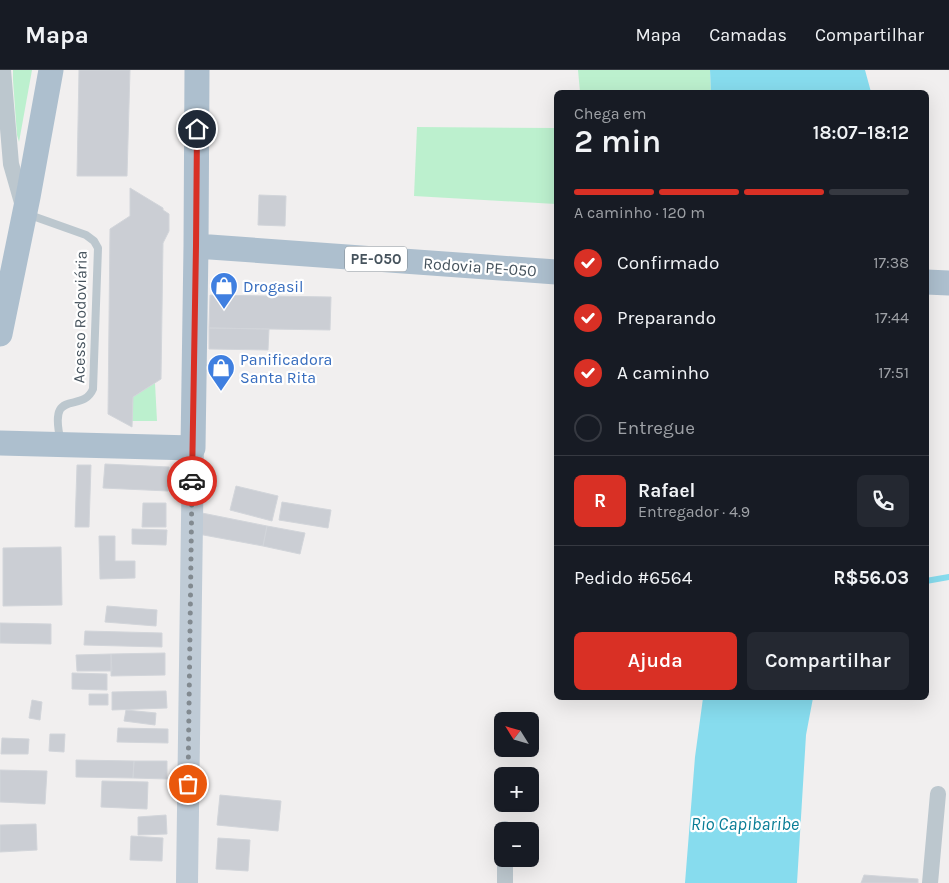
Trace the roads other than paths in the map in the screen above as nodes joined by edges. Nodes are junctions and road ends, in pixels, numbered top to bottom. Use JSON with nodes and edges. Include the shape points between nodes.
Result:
{"nodes":[{"id":1,"x":3,"y":70,"type":"edge"},
{"id":2,"x":51,"y":70,"type":"edge"},
{"id":3,"x":197,"y":70,"type":"edge"},
{"id":4,"x":25,"y":213,"type":"junction"},
{"id":5,"x":196,"y":246,"type":"junction"},
{"id":6,"x":554,"y":272,"type":"edge"},
{"id":7,"x":929,"y":282,"type":"edge"},
{"id":8,"x":949,"y":283,"type":"edge"},
{"id":9,"x":0,"y":334,"type":"edge"},
{"id":10,"x":0,"y":443,"type":"edge"},
{"id":11,"x":62,"y":445,"type":"junction"},
{"id":12,"x":193,"y":448,"type":"junction"},
{"id":13,"x":938,"y":794,"type":"dead end"},
{"id":14,"x":505,"y":867,"type":"edge"},
{"id":15,"x":187,"y":883,"type":"edge"},
{"id":16,"x":505,"y":883,"type":"edge"},
{"id":17,"x":930,"y":883,"type":"edge"}],
"edges":[{"from":1,"to":4,"type":"street","via":[[11,164]]},
{"from":2,"to":4,"type":"main road"},
{"from":3,"to":5,"type":"main road"},
{"from":4,"to":9,"type":"main road"},
{"from":4,"to":11,"type":"lane","name":"Acesso Rodoviária","via":[[86,236],[98,248],[93,389],[85,399],[64,405],[60,410],[57,426]]},
{"from":5,"to":6,"type":"main road","name":"Rodovia PE-050","number":"PE-050"},
{"from":5,"to":12,"type":"main road"},
{"from":7,"to":8,"type":"main road"},
{"from":10,"to":11,"type":"main road"},
{"from":11,"to":12,"type":"main road"},
{"from":12,"to":15,"type":"street"},
{"from":13,"to":17,"type":"street"},
{"from":14,"to":16,"type":"street"}]}
